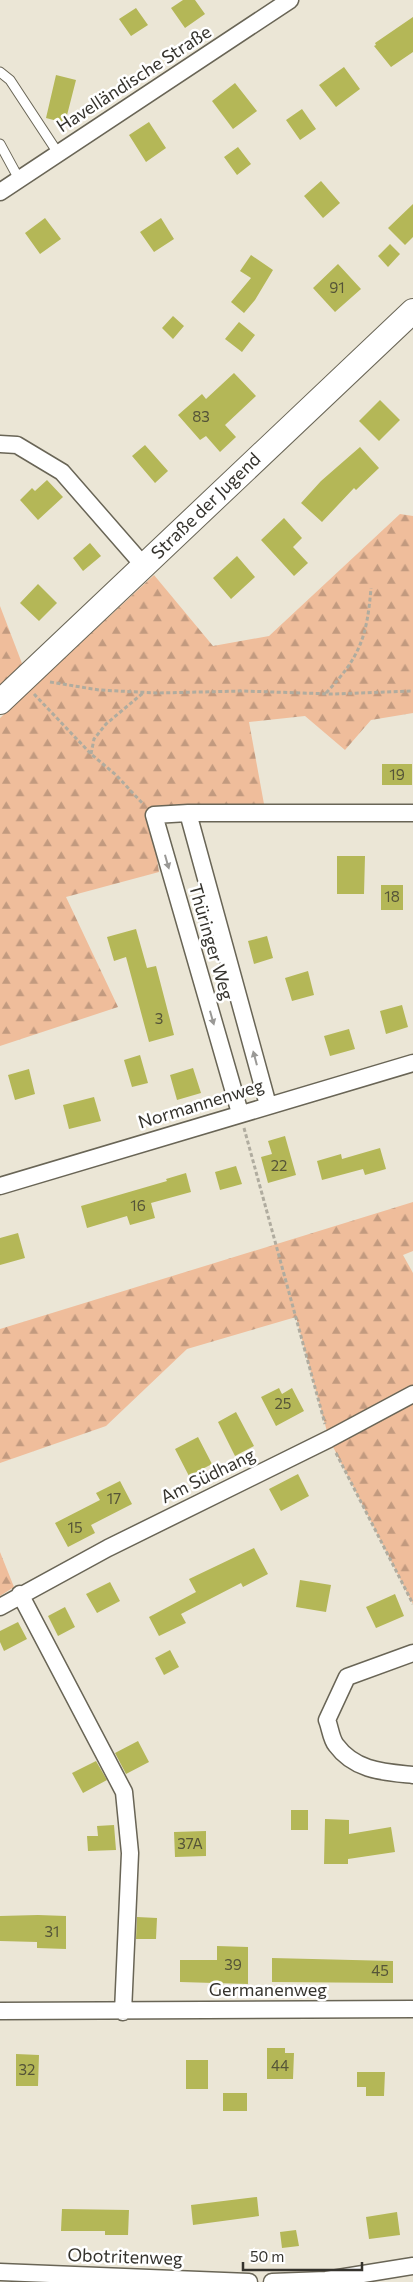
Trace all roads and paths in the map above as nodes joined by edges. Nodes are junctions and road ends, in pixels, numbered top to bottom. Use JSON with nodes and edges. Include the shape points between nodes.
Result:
{"nodes":[{"id":1,"x":290,"y":0,"type":"edge"},
{"id":2,"x":0,"y":72,"type":"edge"},
{"id":3,"x":0,"y":144,"type":"edge"},
{"id":4,"x":58,"y":153,"type":"junction"},
{"id":5,"x":19,"y":179,"type":"junction"},
{"id":6,"x":0,"y":192,"type":"edge"},
{"id":7,"x":413,"y":311,"type":"edge"},
{"id":8,"x":0,"y":444,"type":"edge"},
{"id":9,"x":144,"y":566,"type":"junction"},
{"id":10,"x":370,"y":588,"type":"dead end"},
{"id":11,"x":24,"y":679,"type":"junction"},
{"id":12,"x":413,"y":691,"type":"edge"},
{"id":13,"x":144,"y":692,"type":"junction"},
{"id":14,"x":326,"y":694,"type":"junction"},
{"id":15,"x":0,"y":702,"type":"edge"},
{"id":16,"x":91,"y":754,"type":"junction"},
{"id":17,"x":188,"y":813,"type":"junction"},
{"id":18,"x":413,"y":813,"type":"edge"},
{"id":19,"x":154,"y":815,"type":"junction"},
{"id":20,"x":413,"y":1062,"type":"edge"},
{"id":21,"x":268,"y":1105,"type":"junction"},
{"id":22,"x":240,"y":1113,"type":"junction"},
{"id":23,"x":0,"y":1186,"type":"edge"},
{"id":24,"x":413,"y":1394,"type":"edge"},
{"id":25,"x":329,"y":1439,"type":"junction"},
{"id":26,"x":20,"y":1594,"type":"junction"},
{"id":27,"x":413,"y":1604,"type":"edge"},
{"id":28,"x":0,"y":1607,"type":"edge"},
{"id":29,"x":413,"y":1653,"type":"edge"},
{"id":30,"x":413,"y":1775,"type":"edge"},
{"id":31,"x":413,"y":2009,"type":"edge"},
{"id":32,"x":0,"y":2011,"type":"edge"},
{"id":33,"x":123,"y":2012,"type":"junction"},
{"id":34,"x":413,"y":2266,"type":"edge"},
{"id":35,"x":0,"y":2272,"type":"edge"},
{"id":36,"x":249,"y":2282,"type":"edge"},
{"id":37,"x":272,"y":2282,"type":"edge"}],
"edges":[{"from":1,"to":4,"type":"street","name":"Havelländische Straße"},
{"from":2,"to":4,"type":"lane","via":[[10,80]]},
{"from":3,"to":5,"type":"lane"},
{"from":4,"to":5,"type":"street","name":"Havelländische Straße"},
{"from":5,"to":6,"type":"street","name":"Havelländische Straße"},
{"from":7,"to":9,"type":"street","name":"Straße der Jugend"},
{"from":8,"to":9,"type":"street","via":[[17,445],[62,472]]},
{"from":9,"to":11,"type":"street","name":"Straße der Jugend"},
{"from":10,"to":14,"type":"path","via":[[368,620],[360,647],[355,659]]},
{"from":11,"to":13,"type":"path","via":[[99,690]]},
{"from":11,"to":15,"type":"street","name":"Straße der Jugend"},
{"from":11,"to":16,"type":"path","via":[[34,694]]},
{"from":12,"to":14,"type":"path"},
{"from":13,"to":14,"type":"path"},
{"from":13,"to":16,"type":"path","via":[[106,724],[94,739]]},
{"from":16,"to":19,"type":"path"},
{"from":17,"to":18,"type":"street"},
{"from":17,"to":19,"type":"street"},
{"from":21,"to":17,"type":"street","name":"Thüringer Weg","one_way":true},
{"from":19,"to":22,"type":"street","name":"Thüringer Weg","one_way":true},
{"from":20,"to":21,"type":"street","name":"Normannenweg"},
{"from":21,"to":22,"type":"street","name":"Normannenweg"},
{"from":22,"to":23,"type":"street","name":"Normannenweg"},
{"from":22,"to":25,"type":"path"},
{"from":24,"to":25,"type":"street","name":"Am Südhang"},
{"from":25,"to":26,"type":"street","name":"Am Südhang"},
{"from":25,"to":27,"type":"path"},
{"from":26,"to":28,"type":"street","name":"Am Südhang"},
{"from":26,"to":33,"type":"street","via":[[124,1792],[130,1853]]},
{"from":29,"to":30,"type":"street","via":[[347,1676],[327,1720],[335,1744],[349,1758],[373,1771]]},
{"from":31,"to":33,"type":"street","name":"Germanenweg"},
{"from":32,"to":33,"type":"street","name":"Germanenweg"},
{"from":34,"to":37,"type":"street","via":[[326,2280]]},
{"from":35,"to":36,"type":"street","name":"Obotritenweg"}]}
